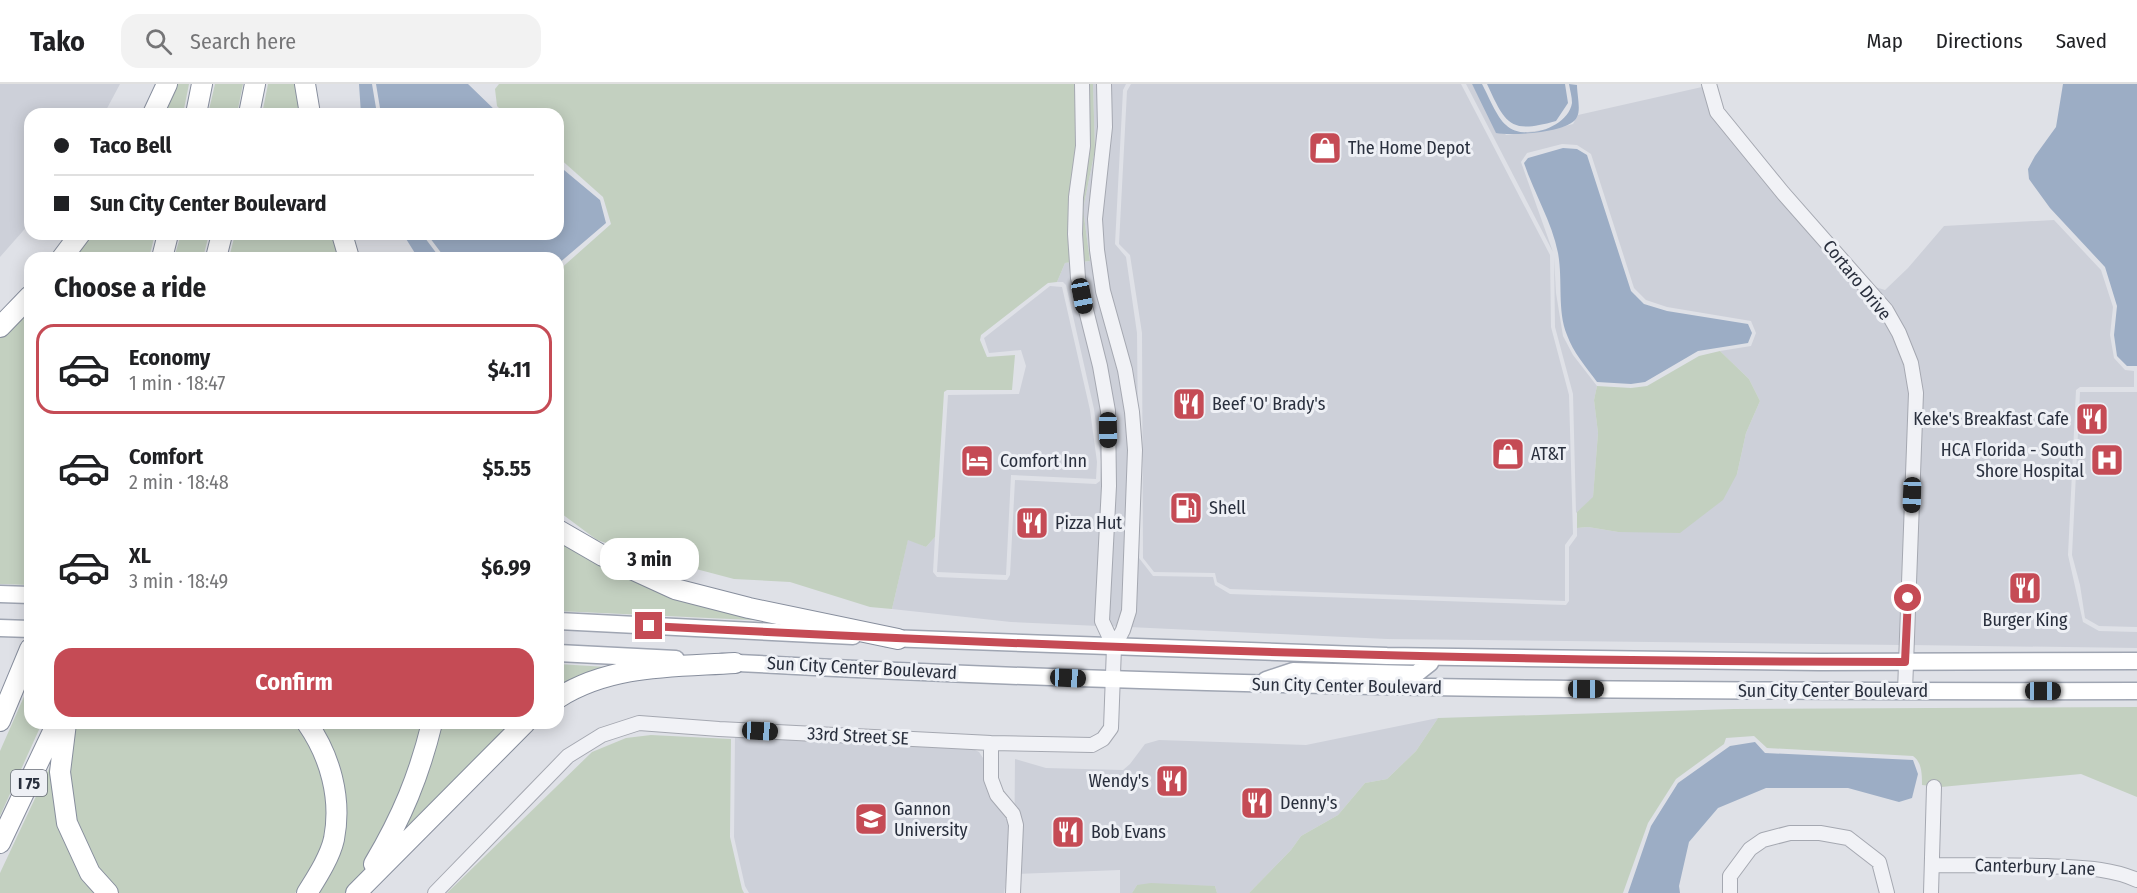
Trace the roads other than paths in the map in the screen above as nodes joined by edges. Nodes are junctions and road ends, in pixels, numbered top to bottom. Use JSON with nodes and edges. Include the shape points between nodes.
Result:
{"nodes":[{"id":1,"x":167,"y":84,"type":"edge"},
{"id":2,"x":202,"y":84,"type":"edge"},
{"id":3,"x":255,"y":84,"type":"edge"},
{"id":4,"x":305,"y":84,"type":"edge"},
{"id":5,"x":1082,"y":84,"type":"edge"},
{"id":6,"x":1104,"y":84,"type":"edge"},
{"id":7,"x":1709,"y":84,"type":"edge"},
{"id":8,"x":156,"y":108,"type":"edge"},
{"id":9,"x":197,"y":108,"type":"edge"},
{"id":10,"x":250,"y":108,"type":"edge"},
{"id":11,"x":309,"y":108,"type":"edge"},
{"id":12,"x":24,"y":302,"type":"edge"},
{"id":13,"x":0,"y":327,"type":"edge"},
{"id":14,"x":564,"y":533,"type":"edge"},
{"id":15,"x":0,"y":594,"type":"edge"},
{"id":16,"x":24,"y":595,"type":"edge"},
{"id":17,"x":564,"y":621,"type":"edge"},
{"id":18,"x":0,"y":627,"type":"edge"},
{"id":19,"x":24,"y":629,"type":"edge"},
{"id":20,"x":898,"y":639,"type":"junction"},
{"id":21,"x":1114,"y":647,"type":"junction"},
{"id":22,"x":564,"y":653,"type":"edge"},
{"id":23,"x":1433,"y":657,"type":"junction"},
{"id":24,"x":2137,"y":661,"type":"edge"},
{"id":25,"x":1905,"y":662,"type":"junction"},
{"id":26,"x":735,"y":663,"type":"junction"},
{"id":27,"x":24,"y":665,"type":"edge"},
{"id":28,"x":1114,"y":681,"type":"junction"},
{"id":29,"x":1254,"y":684,"type":"junction"},
{"id":30,"x":1905,"y":691,"type":"junction"},
{"id":31,"x":2137,"y":691,"type":"edge"},
{"id":32,"x":564,"y":694,"type":"edge"},
{"id":33,"x":0,"y":722,"type":"edge"},
{"id":34,"x":54,"y":729,"type":"edge"},
{"id":35,"x":65,"y":729,"type":"edge"},
{"id":36,"x":311,"y":729,"type":"edge"},
{"id":37,"x":430,"y":729,"type":"edge"},
{"id":38,"x":519,"y":729,"type":"edge"},
{"id":39,"x":992,"y":742,"type":"junction"},
{"id":40,"x":1934,"y":787,"type":"dead end"},
{"id":41,"x":0,"y":843,"type":"edge"},
{"id":42,"x":1932,"y":865,"type":"junction"},
{"id":43,"x":2137,"y":880,"type":"edge"},
{"id":44,"x":357,"y":892,"type":"edge"},
{"id":45,"x":108,"y":893,"type":"edge"},
{"id":46,"x":307,"y":893,"type":"edge"},
{"id":47,"x":435,"y":893,"type":"edge"},
{"id":48,"x":1013,"y":893,"type":"edge"},
{"id":49,"x":1730,"y":893,"type":"edge"},
{"id":50,"x":1887,"y":893,"type":"edge"},
{"id":51,"x":1931,"y":893,"type":"edge"}],
"edges":[{"from":1,"to":8,"type":"highway"},
{"from":2,"to":9,"type":"highway"},
{"from":3,"to":10,"type":"highway"},
{"from":4,"to":11,"type":"highway"},
{"from":5,"to":21,"type":"street","via":[[1083,146],[1075,234],[1078,278],[1108,411],[1109,486],[1102,621]]},
{"from":6,"to":21,"type":"street","via":[[1105,127],[1095,219],[1097,250],[1103,291],[1125,370],[1135,450],[1129,611]]},
{"from":7,"to":25,"type":"street","name":"Cortaro Drive","via":[[1716,111],[1886,310],[1911,363],[1916,393]]},
{"from":12,"to":13,"type":"highway"},
{"from":14,"to":20,"type":"highway","via":[[675,589]]},
{"from":15,"to":16,"type":"main road"},
{"from":17,"to":20,"type":"main road","name":"Sun City Center Boulevard"},
{"from":18,"to":19,"type":"main road"},
{"from":20,"to":21,"type":"main road","name":"Sun City Center Boulevard"},
{"from":21,"to":23,"type":"main road","name":"Sun City Center Boulevard"},
{"from":21,"to":28,"type":"street","name":"33rd Street SE"},
{"from":22,"to":26,"type":"main road","name":"Sun City Center Boulevard"},
{"from":23,"to":25,"type":"main road","name":"Sun City Center Boulevard"},
{"from":23,"to":29,"type":"main road","via":[[1416,674],[1293,671]]},
{"from":24,"to":25,"type":"main road","name":"Sun City Center Boulevard"},
{"from":25,"to":30,"type":"street","name":"Cortaro Drive"},
{"from":26,"to":28,"type":"main road","name":"Sun City Center Boulevard"},
{"from":26,"to":32,"type":"highway","via":[[626,670]]},
{"from":27,"to":33,"type":"highway"},
{"from":28,"to":29,"type":"main road","name":"Sun City Center Boulevard"},
{"from":28,"to":39,"type":"street","name":"33rd Street SE","via":[[1111,728],[1092,745]]},
{"from":29,"to":30,"type":"main road","name":"Sun City Center Boulevard"},
{"from":30,"to":31,"type":"main road","name":"Sun City Center Boulevard"},
{"from":34,"to":41,"type":"highway","number":"I 75"},
{"from":35,"to":45,"type":"highway","via":[[60,772],[67,823],[90,873]]},
{"from":36,"to":46,"type":"highway","via":[[320,742],[335,785],[336,811],[334,840]]},
{"from":37,"to":44,"type":"highway","via":[[413,790]]},
{"from":38,"to":44,"type":"highway"},
{"from":39,"to":47,"type":"street","name":"33rd Street SE","via":[[639,723],[602,735],[568,756]]},
{"from":39,"to":48,"type":"street","via":[[991,779],[1016,825]]},
{"from":40,"to":42,"type":"street"},
{"from":42,"to":43,"type":"street","name":"Canterbury Lane","via":[[2097,868]]},
{"from":42,"to":51,"type":"street"},
{"from":49,"to":50,"type":"street","via":[[1730,876],[1750,849],[1763,840],[1820,833],[1848,838],[1879,862]]}]}
